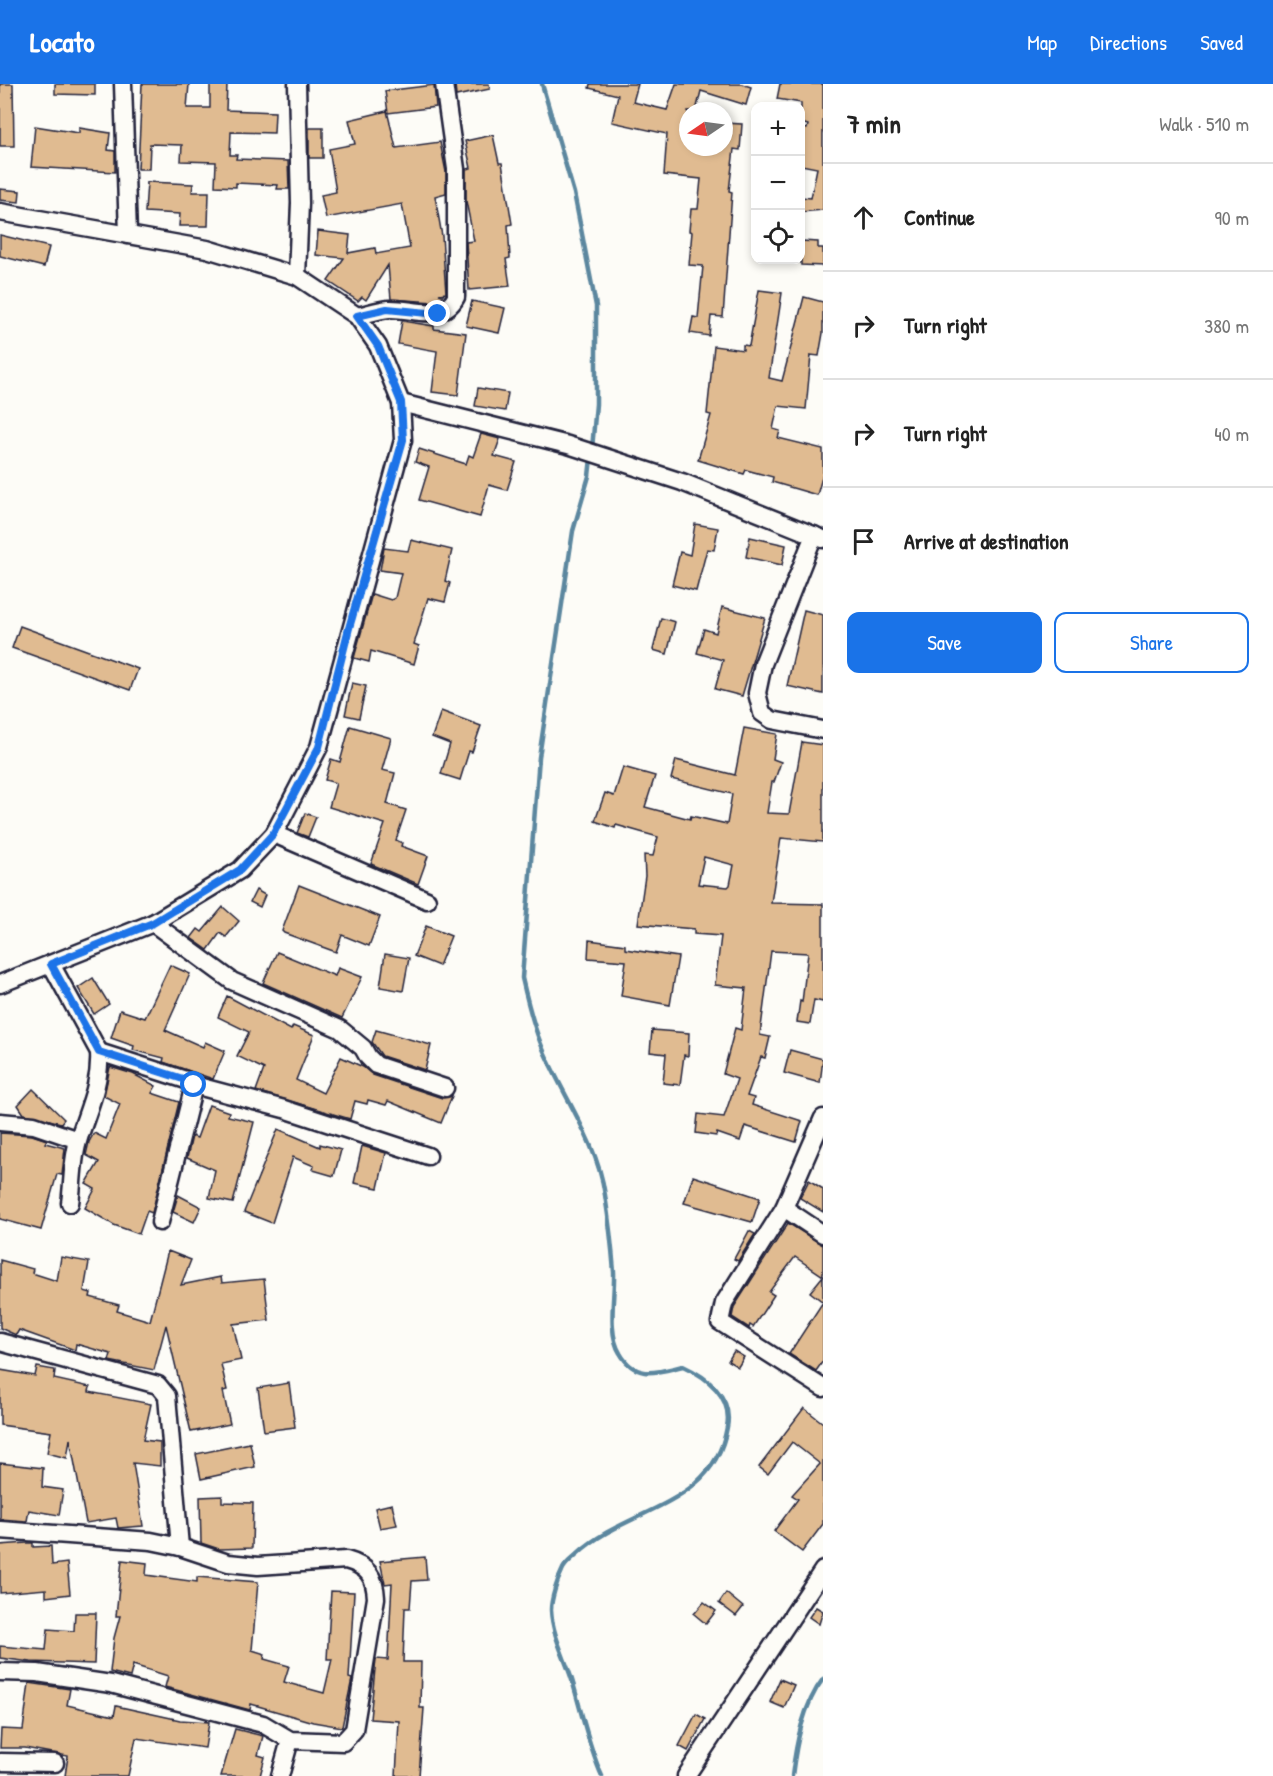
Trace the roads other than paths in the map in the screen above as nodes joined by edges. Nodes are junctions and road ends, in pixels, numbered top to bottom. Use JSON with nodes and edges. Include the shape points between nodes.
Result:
{"nodes":[{"id":1,"x":123,"y":84,"type":"edge"},
{"id":2,"x":297,"y":84,"type":"edge"},
{"id":3,"x":444,"y":84,"type":"edge"},
{"id":4,"x":0,"y":212,"type":"edge"},
{"id":5,"x":128,"y":235,"type":"junction"},
{"id":6,"x":297,"y":276,"type":"junction"},
{"id":7,"x":357,"y":316,"type":"junction"},
{"id":8,"x":401,"y":402,"type":"junction"},
{"id":9,"x":819,"y":537,"type":"edge"},
{"id":10,"x":823,"y":730,"type":"edge"},
{"id":11,"x":273,"y":834,"type":"junction"},
{"id":12,"x":428,"y":900,"type":"dead end"},
{"id":13,"x":153,"y":923,"type":"junction"},
{"id":14,"x":51,"y":964,"type":"junction"},
{"id":15,"x":0,"y":984,"type":"edge"},
{"id":16,"x":99,"y":1052,"type":"junction"},
{"id":17,"x":194,"y":1085,"type":"junction"},
{"id":18,"x":445,"y":1088,"type":"dead end"},
{"id":19,"x":823,"y":1118,"type":"edge"},
{"id":20,"x":0,"y":1122,"type":"edge"},
{"id":21,"x":78,"y":1140,"type":"junction"},
{"id":22,"x":428,"y":1156,"type":"dead end"},
{"id":23,"x":70,"y":1203,"type":"dead end"},
{"id":24,"x":784,"y":1208,"type":"junction"},
{"id":25,"x":160,"y":1222,"type":"dead end"},
{"id":26,"x":823,"y":1233,"type":"edge"},
{"id":27,"x":0,"y":1342,"type":"edge"},
{"id":28,"x":823,"y":1388,"type":"edge"},
{"id":29,"x":0,"y":1530,"type":"edge"},
{"id":30,"x":180,"y":1547,"type":"junction"},
{"id":31,"x":823,"y":1570,"type":"edge"},
{"id":32,"x":0,"y":1672,"type":"edge"},
{"id":33,"x":290,"y":1740,"type":"junction"},
{"id":34,"x":0,"y":1762,"type":"edge"},
{"id":35,"x":55,"y":1763,"type":"dead end"},
{"id":36,"x":280,"y":1776,"type":"edge"},
{"id":37,"x":686,"y":1776,"type":"edge"}],
"edges":[{"from":1,"to":5,"type":"street"},
{"from":2,"to":6,"type":"street"},
{"from":3,"to":7,"type":"street","via":[[456,170],[456,297],[450,308],[438,314],[387,309]]},
{"from":4,"to":5,"type":"street"},
{"from":5,"to":6,"type":"street","via":[[207,249]]},
{"from":6,"to":7,"type":"street"},
{"from":7,"to":8,"type":"street","via":[[378,346]]},
{"from":8,"to":9,"type":"street","via":[[568,445]]},
{"from":8,"to":11,"type":"street","via":[[401,449],[319,747]]},
{"from":9,"to":10,"type":"street","via":[[763,664],[757,693],[762,713],[772,720]]},
{"from":11,"to":12,"type":"street"},
{"from":11,"to":13,"type":"street","via":[[240,870]]},
{"from":13,"to":14,"type":"street"},
{"from":13,"to":18,"type":"street","via":[[232,981],[340,1029],[376,1065]]},
{"from":14,"to":15,"type":"street"},
{"from":14,"to":16,"type":"street"},
{"from":16,"to":17,"type":"street"},
{"from":16,"to":21,"type":"street","via":[[93,1103]]},
{"from":17,"to":22,"type":"street","via":[[284,1109]]},
{"from":17,"to":25,"type":"street"},
{"from":19,"to":24,"type":"street"},
{"from":20,"to":21,"type":"street","via":[[34,1125]]},
{"from":21,"to":23,"type":"street"},
{"from":24,"to":26,"type":"street"},
{"from":24,"to":28,"type":"street","via":[[724,1303],[720,1322]]},
{"from":27,"to":30,"type":"street","via":[[158,1385],[167,1396]]},
{"from":29,"to":30,"type":"street","via":[[151,1541]]},
{"from":30,"to":33,"type":"street","via":[[228,1563],[258,1566],[346,1560],[368,1570],[375,1583],[376,1598],[354,1730],[343,1742]]},
{"from":31,"to":37,"type":"street"},
{"from":32,"to":33,"type":"street","via":[[111,1684],[250,1721]]},
{"from":33,"to":36,"type":"street"},
{"from":34,"to":35,"type":"street"}]}
